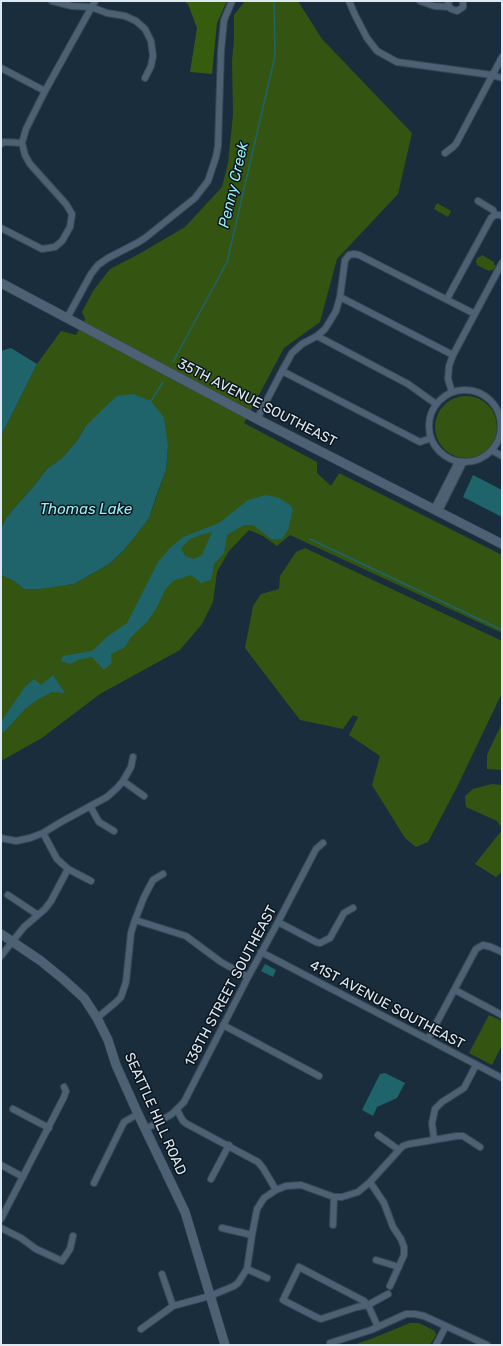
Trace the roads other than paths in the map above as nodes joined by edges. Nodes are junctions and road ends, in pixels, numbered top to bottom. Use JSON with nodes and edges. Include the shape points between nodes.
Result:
{"nodes":[{"id":1,"x":52,"y":1,"type":"edge"},
{"id":2,"x":95,"y":1,"type":"edge"},
{"id":3,"x":232,"y":1,"type":"edge"},
{"id":4,"x":349,"y":1,"type":"edge"},
{"id":5,"x":420,"y":1,"type":"edge"},
{"id":6,"x":463,"y":1,"type":"edge"},
{"id":7,"x":449,"y":4,"type":"edge"},
{"id":8,"x":91,"y":7,"type":"junction"},
{"id":9,"x":502,"y":57,"type":"edge"},
{"id":10,"x":1,"y":68,"type":"edge"},
{"id":11,"x":492,"y":75,"type":"junction"},
{"id":12,"x":145,"y":78,"type":"dead end"},
{"id":13,"x":502,"y":78,"type":"edge"},
{"id":14,"x":45,"y":91,"type":"junction"},
{"id":15,"x":22,"y":143,"type":"junction"},
{"id":16,"x":1,"y":144,"type":"edge"},
{"id":17,"x":445,"y":153,"type":"dead end"},
{"id":18,"x":478,"y":201,"type":"dead end"},
{"id":19,"x":499,"y":216,"type":"edge"},
{"id":20,"x":1,"y":228,"type":"edge"},
{"id":21,"x":502,"y":263,"type":"edge"},
{"id":22,"x":1,"y":283,"type":"edge"},
{"id":23,"x":340,"y":297,"type":"junction"},
{"id":24,"x":448,"y":299,"type":"junction"},
{"id":25,"x":475,"y":314,"type":"junction"},
{"id":26,"x":67,"y":318,"type":"junction"},
{"id":27,"x":317,"y":336,"type":"junction"},
{"id":28,"x":454,"y":355,"type":"junction"},
{"id":29,"x":282,"y":371,"type":"junction"},
{"id":30,"x":452,"y":392,"type":"junction"},
{"id":31,"x":436,"y":404,"type":"junction"},
{"id":32,"x":501,"y":418,"type":"edge"},
{"id":33,"x":257,"y":419,"type":"junction"},
{"id":34,"x":431,"y":438,"type":"junction"},
{"id":35,"x":493,"y":451,"type":"junction"},
{"id":36,"x":502,"y":456,"type":"edge"},
{"id":37,"x":460,"y":463,"type":"junction"},
{"id":38,"x":436,"y":510,"type":"junction"},
{"id":39,"x":502,"y":544,"type":"edge"},
{"id":40,"x":133,"y":757,"type":"dead end"},
{"id":41,"x":123,"y":782,"type":"junction"},
{"id":42,"x":144,"y":796,"type":"dead end"},
{"id":43,"x":90,"y":806,"type":"junction"},
{"id":44,"x":114,"y":831,"type":"dead end"},
{"id":45,"x":43,"y":833,"type":"junction"},
{"id":46,"x":1,"y":838,"type":"edge"},
{"id":47,"x":323,"y":843,"type":"dead end"},
{"id":48,"x":68,"y":869,"type":"junction"},
{"id":49,"x":163,"y":874,"type":"dead end"},
{"id":50,"x":91,"y":881,"type":"dead end"},
{"id":51,"x":8,"y":895,"type":"dead end"},
{"id":52,"x":353,"y":908,"type":"dead end"},
{"id":53,"x":38,"y":914,"type":"junction"},
{"id":54,"x":135,"y":920,"type":"junction"},
{"id":55,"x":278,"y":922,"type":"junction"},
{"id":56,"x":1,"y":934,"type":"edge"},
{"id":57,"x":12,"y":942,"type":"junction"},
{"id":58,"x":261,"y":952,"type":"junction"},
{"id":59,"x":502,"y":952,"type":"edge"},
{"id":60,"x":1,"y":956,"type":"edge"},
{"id":61,"x":248,"y":977,"type":"junction"},
{"id":62,"x":455,"y":990,"type":"junction"},
{"id":63,"x":502,"y":1015,"type":"edge"},
{"id":64,"x":97,"y":1018,"type":"junction"},
{"id":65,"x":223,"y":1024,"type":"junction"},
{"id":66,"x":428,"y":1039,"type":"junction"},
{"id":67,"x":476,"y":1065,"type":"junction"},
{"id":68,"x":319,"y":1076,"type":"dead end"},
{"id":69,"x":502,"y":1078,"type":"edge"},
{"id":70,"x":64,"y":1087,"type":"dead end"},
{"id":71,"x":13,"y":1109,"type":"dead end"},
{"id":72,"x":177,"y":1110,"type":"junction"},
{"id":73,"x":138,"y":1114,"type":"junction"},
{"id":74,"x":49,"y":1128,"type":"junction"},
{"id":75,"x":146,"y":1129,"type":"junction"},
{"id":76,"x":378,"y":1135,"type":"dead end"},
{"id":77,"x":434,"y":1139,"type":"junction"},
{"id":78,"x":229,"y":1146,"type":"junction"},
{"id":79,"x":480,"y":1147,"type":"dead end"},
{"id":80,"x":399,"y":1150,"type":"junction"},
{"id":81,"x":1,"y":1165,"type":"edge"},
{"id":82,"x":23,"y":1177,"type":"junction"},
{"id":83,"x":211,"y":1180,"type":"dead end"},
{"id":84,"x":370,"y":1182,"type":"junction"},
{"id":85,"x":94,"y":1183,"type":"dead end"},
{"id":86,"x":276,"y":1190,"type":"junction"},
{"id":87,"x":334,"y":1197,"type":"junction"},
{"id":88,"x":1,"y":1219,"type":"edge"},
{"id":89,"x":333,"y":1225,"type":"dead end"},
{"id":90,"x":1,"y":1228,"type":"edge"},
{"id":91,"x":222,"y":1228,"type":"dead end"},
{"id":92,"x":252,"y":1235,"type":"junction"},
{"id":93,"x":73,"y":1236,"type":"dead end"},
{"id":94,"x":376,"y":1260,"type":"dead end"},
{"id":95,"x":399,"y":1267,"type":"junction"},
{"id":96,"x":247,"y":1269,"type":"junction"},
{"id":97,"x":162,"y":1274,"type":"dead end"},
{"id":98,"x":267,"y":1278,"type":"dead end"},
{"id":99,"x":390,"y":1286,"type":"dead end"},
{"id":100,"x":388,"y":1294,"type":"dead end"},
{"id":101,"x":210,"y":1296,"type":"junction"},
{"id":102,"x":368,"y":1305,"type":"junction"},
{"id":103,"x":173,"y":1306,"type":"junction"},
{"id":104,"x":446,"y":1326,"type":"junction"},
{"id":105,"x":378,"y":1327,"type":"junction"},
{"id":106,"x":141,"y":1329,"type":"dead end"},
{"id":107,"x":330,"y":1343,"type":"dead end"},
{"id":108,"x":338,"y":1343,"type":"edge"},
{"id":109,"x":225,"y":1345,"type":"edge"},
{"id":110,"x":436,"y":1345,"type":"edge"},
{"id":111,"x":487,"y":1345,"type":"edge"}],
"edges":[{"from":1,"to":8,"type":"street"},
{"from":2,"to":8,"type":"street"},
{"from":3,"to":26,"type":"street","via":[[224,20],[218,146],[208,181],[194,198],[145,238],[98,265]]},
{"from":4,"to":11,"type":"street","via":[[370,43],[377,51],[397,62]]},
{"from":5,"to":7,"type":"street","via":[[434,6]]},
{"from":6,"to":7,"type":"street","via":[[463,7],[459,10],[452,10]]},
{"from":8,"to":12,"type":"street","via":[[125,16],[145,29],[151,41],[153,56]]},
{"from":8,"to":14,"type":"street"},
{"from":9,"to":11,"type":"street"},
{"from":10,"to":14,"type":"street"},
{"from":11,"to":13,"type":"street"},
{"from":11,"to":17,"type":"street","via":[[456,144]]},
{"from":14,"to":15,"type":"street","via":[[26,129]]},
{"from":15,"to":16,"type":"street"},
{"from":15,"to":20,"type":"street","via":[[30,164],[72,214],[70,227],[55,247],[42,249]]},
{"from":18,"to":19,"type":"street"},
{"from":19,"to":24,"type":"street","via":[[491,218]]},
{"from":21,"to":25,"type":"street"},
{"from":22,"to":26,"type":"street","name":"35TH AVENUE SOUTHEAST"},
{"from":23,"to":24,"type":"street","via":[[345,260],[354,254]]},
{"from":23,"to":27,"type":"street","via":[[336,311],[325,330]]},
{"from":23,"to":28,"type":"street"},
{"from":24,"to":25,"type":"street"},
{"from":25,"to":28,"type":"street"},
{"from":26,"to":33,"type":"street","name":"35TH AVENUE SOUTHEAST"},
{"from":27,"to":29,"type":"street","via":[[302,344],[292,354]]},
{"from":27,"to":31,"type":"street","via":[[408,384]]},
{"from":28,"to":30,"type":"street","via":[[449,366],[448,379]]},
{"from":29,"to":33,"type":"street"},
{"from":29,"to":34,"type":"street","via":[[420,442]]},
{"from":30,"to":31,"type":"street"},
{"from":30,"to":32,"type":"street","via":[[472,390],[482,394],[494,404]]},
{"from":31,"to":34,"type":"street","via":[[430,417]]},
{"from":32,"to":35,"type":"street","via":[[502,429]]},
{"from":33,"to":38,"type":"street","name":"35TH AVENUE SOUTHEAST"},
{"from":34,"to":37,"type":"street","via":[[439,452],[446,458]]},
{"from":35,"to":36,"type":"street"},
{"from":35,"to":37,"type":"street","via":[[479,460]]},
{"from":37,"to":38,"type":"street"},
{"from":38,"to":39,"type":"street","name":"35TH AVENUE SOUTHEAST"},
{"from":40,"to":41,"type":"street"},
{"from":41,"to":42,"type":"street"},
{"from":41,"to":43,"type":"street","via":[[107,797]]},
{"from":43,"to":44,"type":"street","via":[[99,822]]},
{"from":43,"to":45,"type":"street"},
{"from":45,"to":46,"type":"street","via":[[16,841]]},
{"from":45,"to":48,"type":"street","via":[[57,859]]},
{"from":47,"to":55,"type":"street","name":"138TH STREET SOUTHEAST","via":[[316,849]]},
{"from":48,"to":50,"type":"street"},
{"from":48,"to":53,"type":"street","via":[[46,909]]},
{"from":49,"to":54,"type":"street","via":[[153,880]]},
{"from":51,"to":53,"type":"street"},
{"from":52,"to":55,"type":"street","via":[[344,913],[330,938],[320,943]]},
{"from":53,"to":57,"type":"street"},
{"from":54,"to":61,"type":"street","via":[[186,936],[221,962]]},
{"from":54,"to":64,"type":"street","via":[[131,933],[126,982],[121,996]]},
{"from":55,"to":58,"type":"street","name":"138TH STREET SOUTHEAST"},
{"from":56,"to":57,"type":"street","name":"SEATTLE HILL ROAD"},
{"from":57,"to":60,"type":"street"},
{"from":57,"to":64,"type":"street","name":"SEATTLE HILL ROAD","via":[[63,979],[84,998]]},
{"from":58,"to":61,"type":"street","name":"138TH STREET SOUTHEAST"},
{"from":58,"to":66,"type":"street","name":"41ST AVENUE SOUTHEAST"},
{"from":59,"to":62,"type":"street","via":[[484,945],[479,946]]},
{"from":61,"to":65,"type":"street","name":"138TH STREET SOUTHEAST"},
{"from":62,"to":63,"type":"street"},
{"from":62,"to":66,"type":"street"},
{"from":64,"to":73,"type":"street","name":"SEATTLE HILL ROAD"},
{"from":65,"to":68,"type":"street"},
{"from":65,"to":72,"type":"street","name":"138TH STREET SOUTHEAST","via":[[184,1102]]},
{"from":66,"to":67,"type":"street","name":"41ST AVENUE SOUTHEAST"},
{"from":67,"to":69,"type":"street","name":"41ST AVENUE SOUTHEAST"},
{"from":67,"to":77,"type":"street","via":[[464,1088],[435,1109],[432,1123]]},
{"from":70,"to":74,"type":"street","via":[[64,1097]]},
{"from":71,"to":74,"type":"street"},
{"from":72,"to":75,"type":"street","name":"138TH STREET SOUTHEAST"},
{"from":72,"to":78,"type":"street","via":[[187,1124]]},
{"from":73,"to":75,"type":"street","name":"SEATTLE HILL ROAD"},
{"from":73,"to":85,"type":"street","via":[[124,1122]]},
{"from":74,"to":82,"type":"street"},
{"from":75,"to":101,"type":"street","name":"SEATTLE HILL ROAD","via":[[185,1212]]},
{"from":76,"to":80,"type":"street"},
{"from":77,"to":79,"type":"street","via":[[463,1136]]},
{"from":77,"to":80,"type":"street","via":[[409,1144]]},
{"from":78,"to":83,"type":"street"},
{"from":78,"to":86,"type":"street","via":[[258,1162]]},
{"from":80,"to":84,"type":"street"},
{"from":81,"to":82,"type":"street"},
{"from":82,"to":88,"type":"street"},
{"from":84,"to":87,"type":"street","via":[[358,1192]]},
{"from":84,"to":95,"type":"street","via":[[384,1203],[404,1247],[404,1256]]},
{"from":86,"to":87,"type":"street","via":[[300,1185]]},
{"from":86,"to":92,"type":"street","via":[[260,1203]]},
{"from":87,"to":89,"type":"street"},
{"from":90,"to":93,"type":"street","via":[[62,1261],[70,1249]]},
{"from":91,"to":92,"type":"street"},
{"from":92,"to":96,"type":"street"},
{"from":94,"to":95,"type":"street"},
{"from":95,"to":99,"type":"street"},
{"from":96,"to":98,"type":"street"},
{"from":96,"to":101,"type":"street","via":[[234,1286]]},
{"from":97,"to":103,"type":"street"},
{"from":100,"to":102,"type":"street"},
{"from":101,"to":103,"type":"street"},
{"from":101,"to":109,"type":"street","name":"SEATTLE HILL ROAD"},
{"from":102,"to":102,"type":"street","via":[[299,1267],[283,1300],[321,1319]]},
{"from":102,"to":105,"type":"street"},
{"from":103,"to":106,"type":"street"},
{"from":104,"to":105,"type":"street","via":[[424,1316],[406,1314]]},
{"from":104,"to":110,"type":"street"},
{"from":104,"to":111,"type":"street"},
{"from":105,"to":108,"type":"street"},
{"from":107,"to":108,"type":"street"}]}
